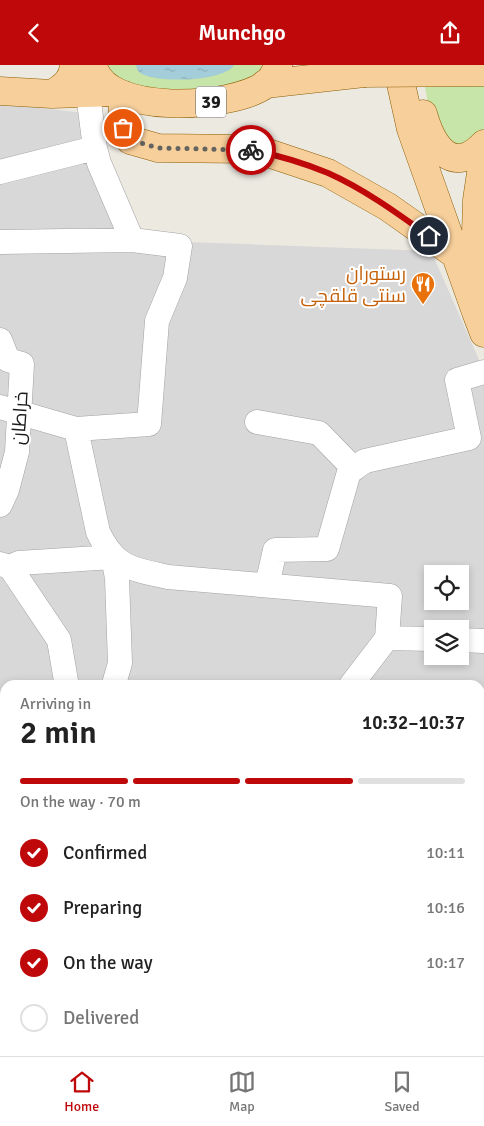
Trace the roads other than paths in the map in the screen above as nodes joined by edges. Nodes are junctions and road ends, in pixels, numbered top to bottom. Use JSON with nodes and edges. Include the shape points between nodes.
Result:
{"nodes":[{"id":1,"x":74,"y":65,"type":"edge"},
{"id":2,"x":93,"y":65,"type":"edge"},
{"id":3,"x":398,"y":65,"type":"edge"},
{"id":4,"x":414,"y":65,"type":"edge"},
{"id":5,"x":484,"y":72,"type":"edge"},
{"id":6,"x":272,"y":75,"type":"edge"},
{"id":7,"x":0,"y":91,"type":"edge"},
{"id":8,"x":52,"y":94,"type":"junction"},
{"id":9,"x":88,"y":94,"type":"junction"},
{"id":10,"x":120,"y":94,"type":"junction"},
{"id":11,"x":484,"y":144,"type":"edge"},
{"id":12,"x":95,"y":148,"type":"junction"},
{"id":13,"x":484,"y":153,"type":"edge"},
{"id":14,"x":0,"y":172,"type":"edge"},
{"id":15,"x":132,"y":240,"type":"junction"},
{"id":16,"x":0,"y":242,"type":"edge"},
{"id":17,"x":456,"y":255,"type":"junction"},
{"id":18,"x":480,"y":322,"type":"edge"},
{"id":19,"x":0,"y":340,"type":"edge"},
{"id":20,"x":484,"y":372,"type":"edge"},
{"id":21,"x":9,"y":410,"type":"edge"},
{"id":22,"x":257,"y":422,"type":"dead end"},
{"id":23,"x":76,"y":429,"type":"junction"},
{"id":24,"x":354,"y":469,"type":"junction"},
{"id":25,"x":0,"y":505,"type":"edge"},
{"id":26,"x":113,"y":557,"type":"junction"},
{"id":27,"x":5,"y":566,"type":"edge"},
{"id":28,"x":267,"y":585,"type":"junction"},
{"id":29,"x":388,"y":637,"type":"junction"},
{"id":30,"x":424,"y":639,"type":"edge"},
{"id":31,"x":469,"y":640,"type":"edge"},
{"id":32,"x":484,"y":641,"type":"edge"},
{"id":33,"x":66,"y":680,"type":"edge"},
{"id":34,"x":115,"y":680,"type":"edge"},
{"id":35,"x":354,"y":680,"type":"edge"}],
"edges":[{"from":1,"to":8,"type":"main road","via":[[68,83]]},
{"from":2,"to":10,"type":"main road","number":"39","via":[[99,80]]},
{"from":3,"to":17,"type":"main road","via":[[411,129]]},
{"from":4,"to":11,"type":"main road","via":[[426,125],[441,151],[447,156],[461,158]]},
{"from":5,"to":6,"type":"main road","number":"39","bridge":true,"via":[[364,73],[311,78]]},
{"from":6,"to":10,"type":"main road","number":"39","via":[[240,96],[206,102],[165,102]]},
{"from":7,"to":8,"type":"main road","number":"39"},
{"from":8,"to":9,"type":"main road","number":"39"},
{"from":9,"to":10,"type":"main road","number":"39"},
{"from":9,"to":12,"type":"street"},
{"from":10,"to":17,"type":"main road","via":[[123,128],[130,140],[158,148],[244,149],[271,154],[328,173],[388,207]]},
{"from":12,"to":14,"type":"street"},
{"from":12,"to":15,"type":"street"},
{"from":13,"to":18,"type":"main road","via":[[476,227]]},
{"from":15,"to":16,"type":"street"},
{"from":15,"to":23,"type":"street","via":[[180,246],[175,278],[156,321],[149,424]]},
{"from":17,"to":18,"type":"main road"},
{"from":19,"to":21,"type":"street","name":"خراطان","via":[[8,360],[22,364]]},
{"from":20,"to":24,"type":"street","via":[[457,380],[469,438],[364,461]]},
{"from":21,"to":23,"type":"street"},
{"from":21,"to":25,"type":"street","name":"خراطان","via":[[17,452]]},
{"from":22,"to":24,"type":"street","via":[[319,433]]},
{"from":23,"to":26,"type":"street","via":[[98,532]]},
{"from":24,"to":28,"type":"street","via":[[349,472],[344,486],[327,549],[275,550]]},
{"from":26,"to":27,"type":"street"},
{"from":26,"to":28,"type":"street","via":[[133,569],[168,577]]},
{"from":26,"to":34,"type":"street","via":[[117,578],[120,663]]},
{"from":27,"to":33,"type":"street","via":[[59,639]]},
{"from":28,"to":29,"type":"street","via":[[390,596]]},
{"from":29,"to":30,"type":"street"},
{"from":29,"to":35,"type":"street"},
{"from":31,"to":32,"type":"street"}]}
